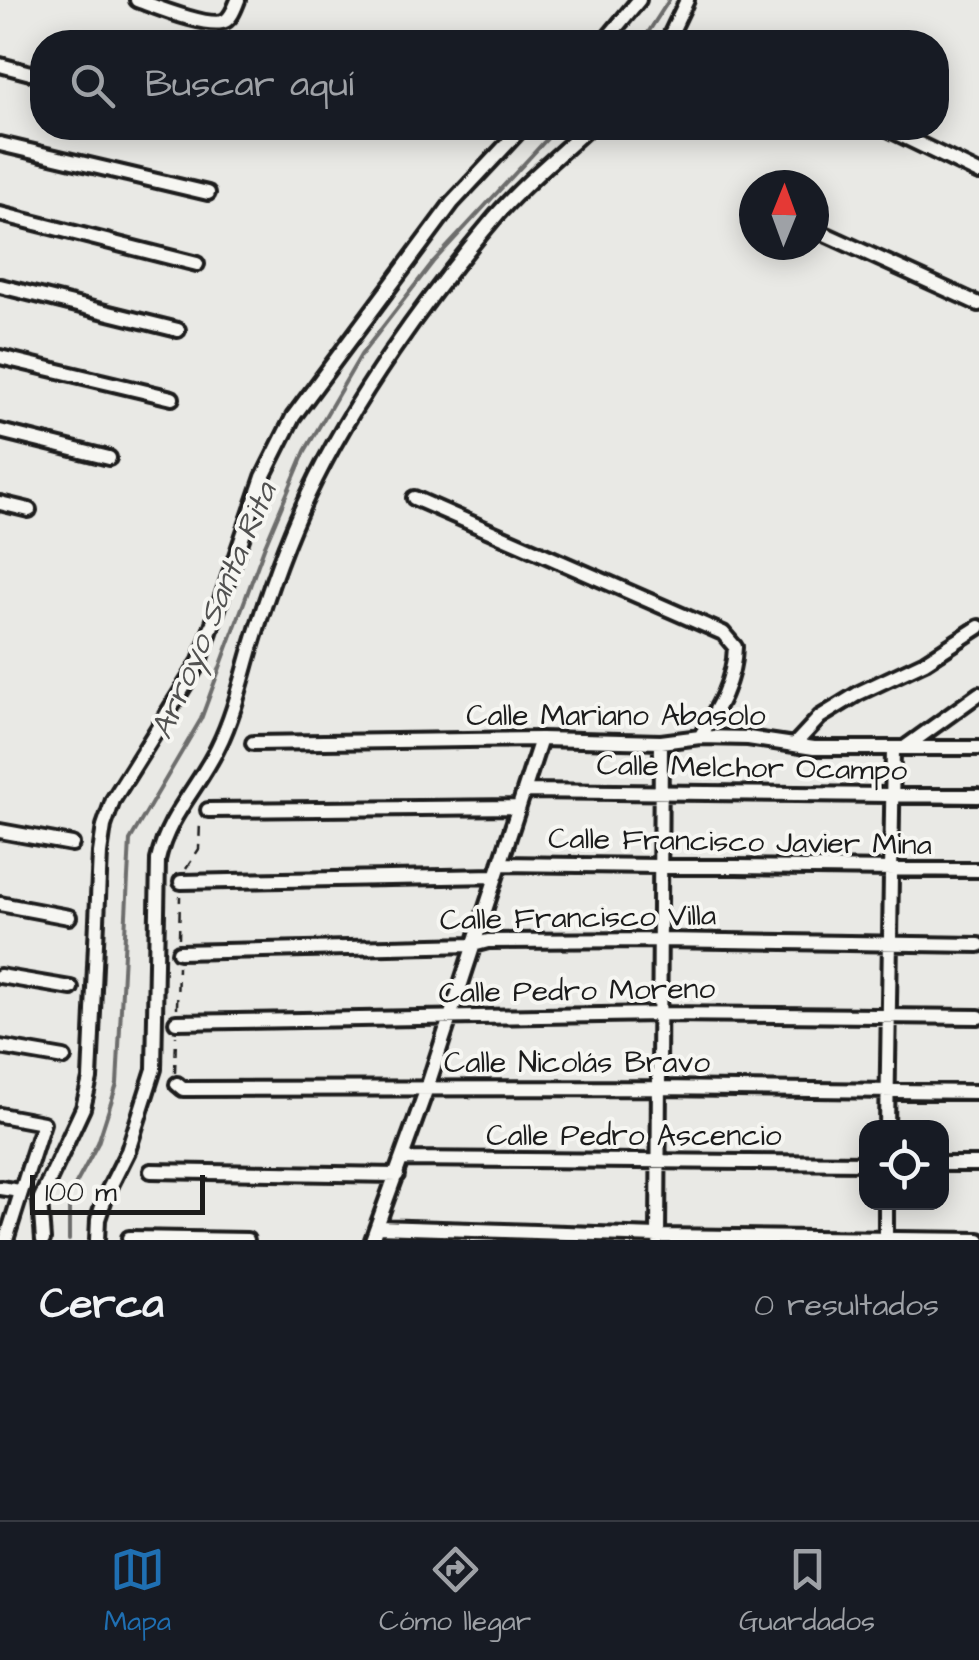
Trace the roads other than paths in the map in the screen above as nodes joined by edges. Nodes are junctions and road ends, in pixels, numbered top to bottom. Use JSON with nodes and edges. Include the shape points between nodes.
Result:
{"nodes":[{"id":1,"x":137,"y":0,"type":"edge"},
{"id":2,"x":238,"y":0,"type":"edge"},
{"id":3,"x":638,"y":0,"type":"edge"},
{"id":4,"x":686,"y":0,"type":"edge"},
{"id":5,"x":614,"y":30,"type":"edge"},
{"id":6,"x":672,"y":30,"type":"edge"},
{"id":7,"x":0,"y":65,"type":"edge"},
{"id":8,"x":30,"y":73,"type":"edge"},
{"id":9,"x":511,"y":140,"type":"edge"},
{"id":10,"x":575,"y":140,"type":"edge"},
{"id":11,"x":911,"y":140,"type":"edge"},
{"id":12,"x":0,"y":144,"type":"edge"},
{"id":13,"x":979,"y":173,"type":"edge"},
{"id":14,"x":208,"y":193,"type":"dead end"},
{"id":15,"x":0,"y":214,"type":"edge"},
{"id":16,"x":829,"y":236,"type":"edge"},
{"id":17,"x":197,"y":264,"type":"dead end"},
{"id":18,"x":0,"y":286,"type":"edge"},
{"id":19,"x":979,"y":304,"type":"edge"},
{"id":20,"x":178,"y":330,"type":"dead end"},
{"id":21,"x":0,"y":357,"type":"edge"},
{"id":22,"x":172,"y":398,"type":"dead end"},
{"id":23,"x":0,"y":431,"type":"edge"},
{"id":24,"x":109,"y":458,"type":"dead end"},
{"id":25,"x":414,"y":498,"type":"dead end"},
{"id":26,"x":0,"y":503,"type":"edge"},
{"id":27,"x":29,"y":510,"type":"dead end"},
{"id":28,"x":979,"y":627,"type":"edge"},
{"id":29,"x":979,"y":694,"type":"edge"},
{"id":30,"x":700,"y":737,"type":"junction"},
{"id":31,"x":540,"y":739,"type":"junction"},
{"id":32,"x":661,"y":742,"type":"junction"},
{"id":33,"x":253,"y":743,"type":"dead end"},
{"id":34,"x":794,"y":745,"type":"junction"},
{"id":35,"x":898,"y":748,"type":"junction"},
{"id":36,"x":979,"y":748,"type":"edge"},
{"id":37,"x":524,"y":791,"type":"junction"},
{"id":38,"x":661,"y":792,"type":"junction"},
{"id":39,"x":892,"y":795,"type":"junction"},
{"id":40,"x":979,"y":796,"type":"edge"},
{"id":41,"x":518,"y":806,"type":"junction"},
{"id":42,"x":208,"y":810,"type":"dead end"},
{"id":43,"x":0,"y":832,"type":"edge"},
{"id":44,"x":72,"y":844,"type":"dead end"},
{"id":45,"x":660,"y":864,"type":"junction"},
{"id":46,"x":891,"y":868,"type":"junction"},
{"id":47,"x":498,"y":870,"type":"junction"},
{"id":48,"x":979,"y":870,"type":"edge"},
{"id":49,"x":181,"y":882,"type":"dead end"},
{"id":50,"x":0,"y":904,"type":"edge"},
{"id":51,"x":69,"y":917,"type":"dead end"},
{"id":52,"x":660,"y":940,"type":"junction"},
{"id":53,"x":890,"y":944,"type":"junction"},
{"id":54,"x":473,"y":945,"type":"junction"},
{"id":55,"x":979,"y":945,"type":"edge"},
{"id":56,"x":178,"y":952,"type":"dead end"},
{"id":57,"x":0,"y":976,"type":"edge"},
{"id":58,"x":70,"y":988,"type":"dead end"},
{"id":59,"x":660,"y":1014,"type":"junction"},
{"id":60,"x":889,"y":1016,"type":"junction"},
{"id":61,"x":979,"y":1017,"type":"edge"},
{"id":62,"x":450,"y":1018,"type":"junction"},
{"id":63,"x":176,"y":1022,"type":"dead end"},
{"id":64,"x":0,"y":1046,"type":"edge"},
{"id":65,"x":64,"y":1058,"type":"dead end"},
{"id":66,"x":176,"y":1084,"type":"dead end"},
{"id":67,"x":427,"y":1088,"type":"junction"},
{"id":68,"x":659,"y":1088,"type":"junction"},
{"id":69,"x":888,"y":1091,"type":"junction"},
{"id":70,"x":979,"y":1092,"type":"edge"},
{"id":71,"x":0,"y":1116,"type":"edge"},
{"id":72,"x":887,"y":1120,"type":"edge"},
{"id":73,"x":402,"y":1159,"type":"junction"},
{"id":74,"x":658,"y":1160,"type":"junction"},
{"id":75,"x":859,"y":1163,"type":"edge"},
{"id":76,"x":949,"y":1164,"type":"edge"},
{"id":77,"x":979,"y":1164,"type":"edge"},
{"id":78,"x":151,"y":1171,"type":"dead end"},
{"id":79,"x":397,"y":1175,"type":"junction"},
{"id":80,"x":0,"y":1188,"type":"edge"},
{"id":81,"x":20,"y":1192,"type":"junction"},
{"id":82,"x":886,"y":1210,"type":"edge"},
{"id":83,"x":374,"y":1233,"type":"edge"},
{"id":84,"x":129,"y":1238,"type":"edge"},
{"id":85,"x":658,"y":1238,"type":"edge"},
{"id":86,"x":886,"y":1239,"type":"edge"},
{"id":87,"x":6,"y":1240,"type":"edge"},
{"id":88,"x":43,"y":1240,"type":"edge"},
{"id":89,"x":97,"y":1240,"type":"edge"},
{"id":90,"x":247,"y":1240,"type":"edge"},
{"id":91,"x":979,"y":1240,"type":"edge"}],
"edges":[{"from":1,"to":2,"type":"street","via":[[210,23],[224,22]]},
{"from":3,"to":5,"type":"street"},
{"from":4,"to":6,"type":"street"},
{"from":7,"to":8,"type":"street"},
{"from":9,"to":88,"type":"street","via":[[452,203],[293,416],[262,477],[200,661],[113,800],[100,853],[90,1079],[40,1200]]},
{"from":10,"to":89,"type":"street","via":[[497,214],[450,274],[382,369],[307,496],[218,747],[163,836],[154,1069],[106,1195]]},
{"from":11,"to":13,"type":"street"},
{"from":12,"to":14,"type":"street"},
{"from":15,"to":17,"type":"street"},
{"from":16,"to":19,"type":"street"},
{"from":18,"to":20,"type":"street"},
{"from":21,"to":22,"type":"street"},
{"from":23,"to":24,"type":"street"},
{"from":25,"to":30,"type":"street","via":[[723,633],[735,648],[734,667]]},
{"from":26,"to":27,"type":"street"},
{"from":28,"to":34,"type":"street","via":[[820,717]]},
{"from":29,"to":35,"type":"street"},
{"from":30,"to":32,"type":"street","name":"Calle Mariano Abasolo"},
{"from":30,"to":34,"type":"street","name":"Calle Mariano Abasolo"},
{"from":31,"to":32,"type":"street","name":"Calle Mariano Abasolo"},
{"from":31,"to":33,"type":"street","name":"Calle Mariano Abasolo"},
{"from":31,"to":37,"type":"street"},
{"from":32,"to":38,"type":"street"},
{"from":34,"to":35,"type":"street","name":"Calle Mariano Abasolo"},
{"from":35,"to":36,"type":"street","name":"Calle Mariano Abasolo"},
{"from":35,"to":39,"type":"street"},
{"from":37,"to":38,"type":"street","name":"Calle Melchor Ocampo"},
{"from":37,"to":41,"type":"street"},
{"from":38,"to":39,"type":"street","name":"Calle Melchor Ocampo"},
{"from":38,"to":45,"type":"street"},
{"from":39,"to":40,"type":"street","name":"Calle Melchor Ocampo"},
{"from":39,"to":46,"type":"street"},
{"from":41,"to":42,"type":"street"},
{"from":41,"to":47,"type":"street"},
{"from":43,"to":44,"type":"street"},
{"from":45,"to":46,"type":"street","name":"Calle Francisco Javier Mina"},
{"from":45,"to":47,"type":"street","name":"Calle Francisco Javier Mina"},
{"from":45,"to":52,"type":"street"},
{"from":46,"to":48,"type":"street","name":"Calle Francisco Javier Mina"},
{"from":46,"to":53,"type":"street"},
{"from":47,"to":49,"type":"street","name":"Calle Francisco Javier Mina"},
{"from":47,"to":54,"type":"street"},
{"from":50,"to":51,"type":"street"},
{"from":52,"to":53,"type":"street","name":"Calle Francisco Villa"},
{"from":52,"to":54,"type":"street","name":"Calle Francisco Villa"},
{"from":52,"to":59,"type":"street"},
{"from":53,"to":55,"type":"street","name":"Calle Francisco Villa"},
{"from":53,"to":60,"type":"street"},
{"from":54,"to":56,"type":"street","name":"Calle Francisco Villa"},
{"from":54,"to":62,"type":"street"},
{"from":57,"to":58,"type":"street"},
{"from":59,"to":60,"type":"street","name":"Calle Pedro Moreno"},
{"from":59,"to":62,"type":"street","name":"Calle Pedro Moreno"},
{"from":59,"to":68,"type":"street"},
{"from":60,"to":61,"type":"street","name":"Calle Pedro Moreno"},
{"from":60,"to":69,"type":"street"},
{"from":62,"to":63,"type":"street","name":"Calle Pedro Moreno"},
{"from":62,"to":67,"type":"street"},
{"from":64,"to":65,"type":"street"},
{"from":66,"to":67,"type":"street","name":"Calle Nicolás Bravo"},
{"from":67,"to":68,"type":"street","name":"Calle Nicolás Bravo"},
{"from":67,"to":73,"type":"street"},
{"from":68,"to":69,"type":"street","name":"Calle Nicolás Bravo"},
{"from":68,"to":74,"type":"street"},
{"from":69,"to":70,"type":"street","name":"Calle Nicolás Bravo"},
{"from":69,"to":72,"type":"street"},
{"from":71,"to":81,"type":"street","via":[[43,1123]]},
{"from":73,"to":74,"type":"street","name":"Calle Pedro Ascencio"},
{"from":73,"to":79,"type":"street"},
{"from":74,"to":75,"type":"street","name":"Calle Pedro Ascencio"},
{"from":74,"to":85,"type":"street"},
{"from":76,"to":77,"type":"street"},
{"from":78,"to":79,"type":"street"},
{"from":79,"to":83,"type":"street"},
{"from":80,"to":81,"type":"street"},
{"from":81,"to":87,"type":"street"},
{"from":82,"to":86,"type":"street"},
{"from":83,"to":85,"type":"street"},
{"from":84,"to":90,"type":"street"},
{"from":85,"to":86,"type":"street"},
{"from":86,"to":91,"type":"street"}]}
